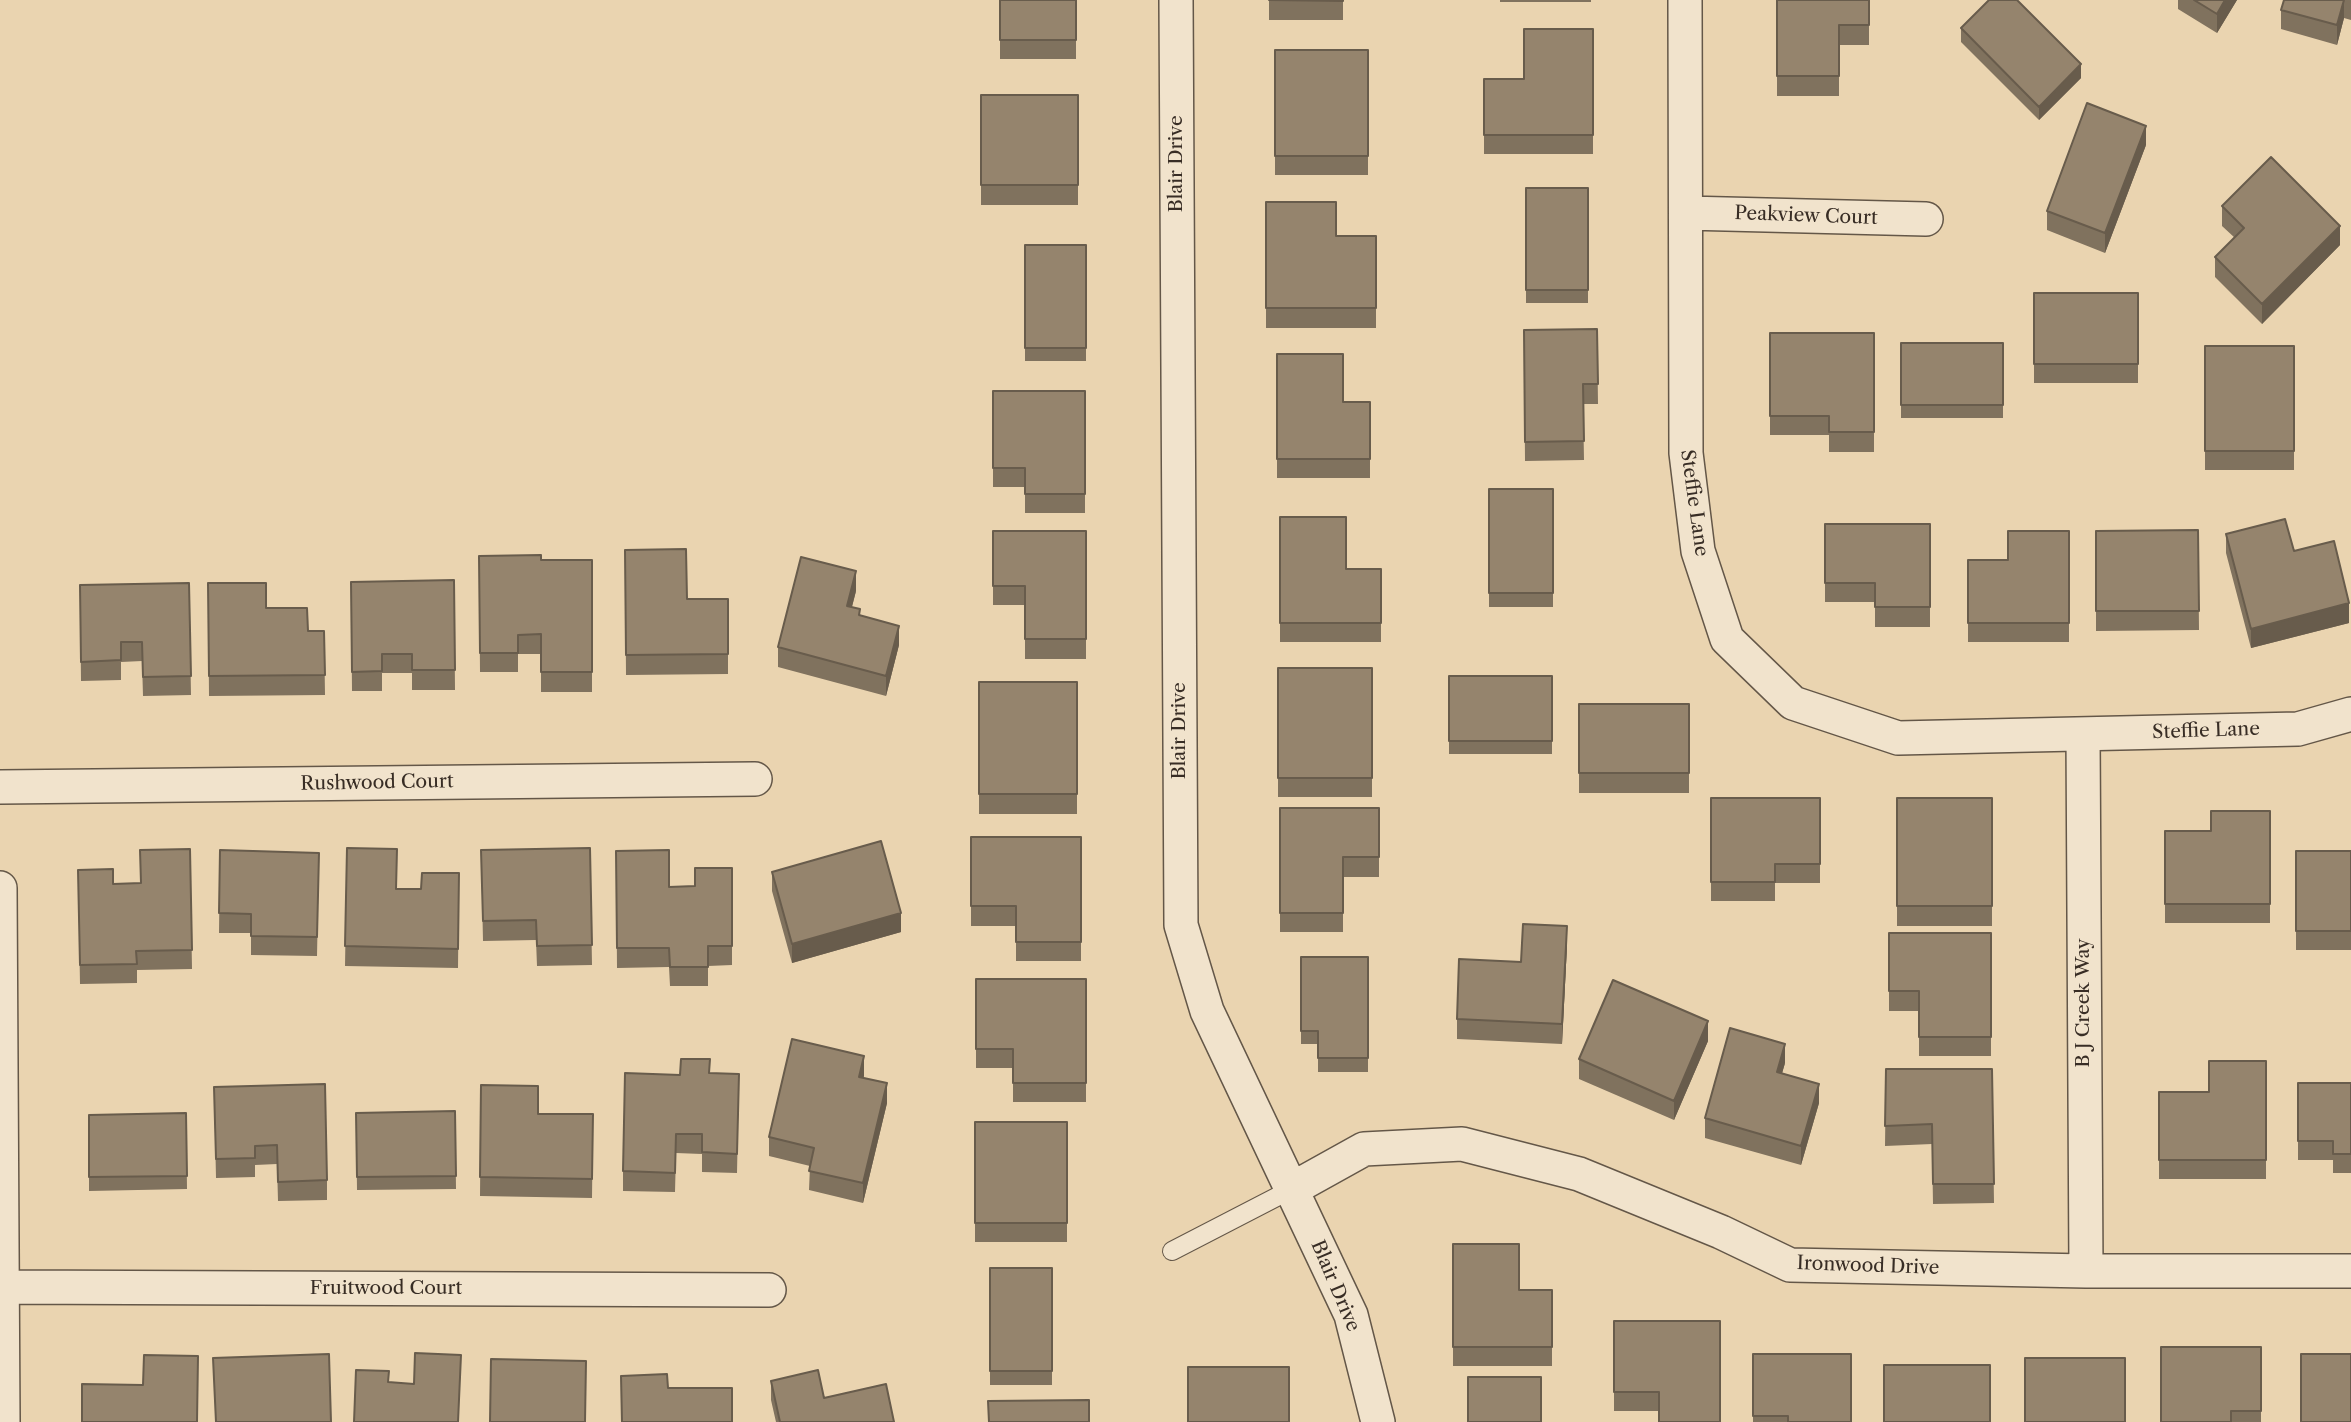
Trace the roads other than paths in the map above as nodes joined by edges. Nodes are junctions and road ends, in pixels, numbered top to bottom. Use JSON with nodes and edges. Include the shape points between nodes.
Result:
{"nodes":[{"id":1,"x":1176,"y":0,"type":"edge"},
{"id":2,"x":1685,"y":0,"type":"edge"},
{"id":3,"x":1686,"y":213,"type":"junction"},
{"id":4,"x":1926,"y":219,"type":"dead end"},
{"id":5,"x":2351,"y":715,"type":"edge"},
{"id":6,"x":2083,"y":734,"type":"junction"},
{"id":7,"x":755,"y":779,"type":"dead end"},
{"id":8,"x":0,"y":787,"type":"edge"},
{"id":9,"x":0,"y":888,"type":"edge"},
{"id":10,"x":1292,"y":1189,"type":"junction"},
{"id":11,"x":1172,"y":1251,"type":"dead end"},
{"id":12,"x":2086,"y":1271,"type":"junction"},
{"id":13,"x":2351,"y":1271,"type":"edge"},
{"id":14,"x":3,"y":1287,"type":"junction"},
{"id":15,"x":769,"y":1290,"type":"dead end"},
{"id":16,"x":4,"y":1422,"type":"edge"},
{"id":17,"x":1378,"y":1422,"type":"edge"}],
"edges":[{"from":1,"to":10,"type":"street","name":"Blair Drive","via":[[1181,925],[1207,1011]]},
{"from":2,"to":3,"type":"street","name":"Steffie Lane"},
{"from":3,"to":4,"type":"street","name":"Peakview Court"},
{"from":3,"to":6,"type":"street","name":"Steffie Lane","via":[[1686,453],[1698,551],[1727,639],[1794,703],[1898,738]]},
{"from":5,"to":6,"type":"street","name":"Steffie Lane","via":[[2298,729]]},
{"from":6,"to":12,"type":"street","name":"B J Creek Way"},
{"from":7,"to":8,"type":"street","name":"Rushwood Court"},
{"from":9,"to":14,"type":"street"},
{"from":10,"to":11,"type":"lane"},
{"from":10,"to":12,"type":"street","name":"Ironwood Drive","via":[[1364,1149],[1462,1144],[1579,1174],[1790,1265]]},
{"from":10,"to":17,"type":"street","name":"Blair Drive","via":[[1351,1315]]},
{"from":12,"to":13,"type":"street","name":"Ironwood Drive"},
{"from":14,"to":15,"type":"street","name":"Fruitwood Court"},
{"from":14,"to":16,"type":"street"}]}
